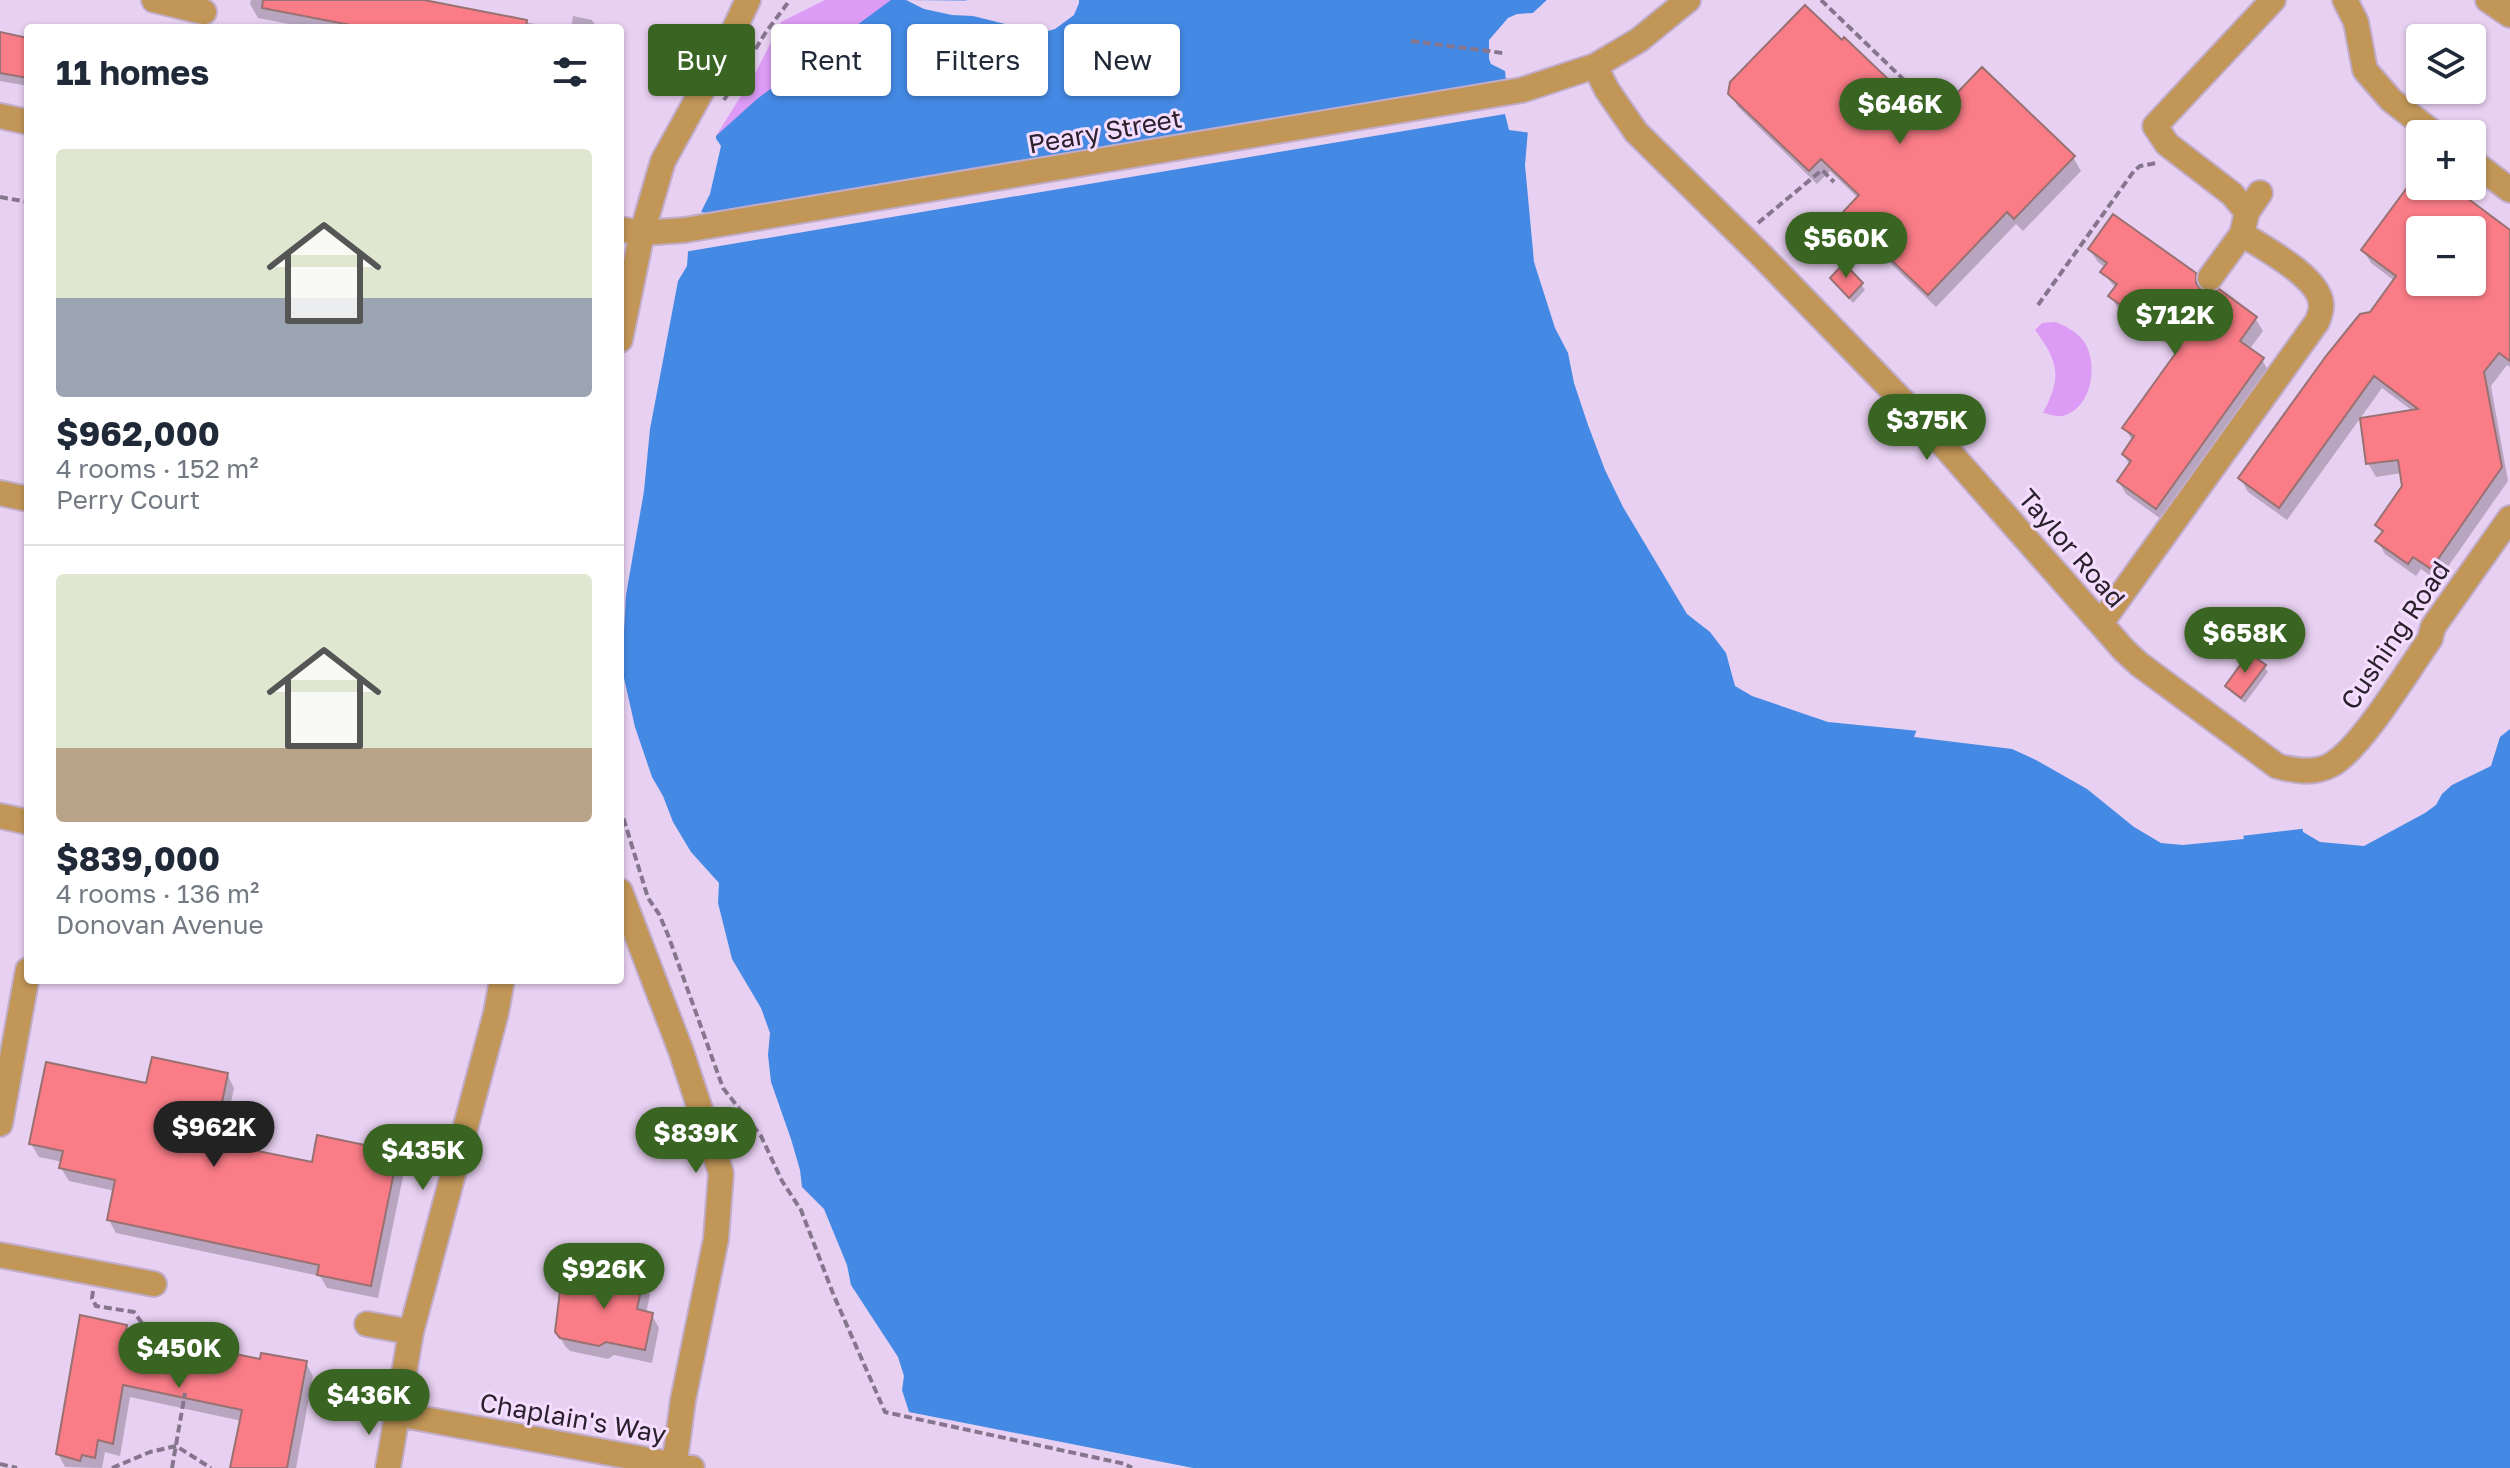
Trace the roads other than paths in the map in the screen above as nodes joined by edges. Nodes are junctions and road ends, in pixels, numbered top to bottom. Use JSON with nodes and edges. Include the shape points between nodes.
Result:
{"nodes":[{"id":1,"x":154,"y":0,"type":"edge"},
{"id":2,"x":748,"y":0,"type":"edge"},
{"id":3,"x":1688,"y":0,"type":"edge"},
{"id":4,"x":2273,"y":0,"type":"edge"},
{"id":5,"x":2345,"y":0,"type":"edge"},
{"id":6,"x":2488,"y":0,"type":"edge"},
{"id":7,"x":203,"y":13,"type":"edge"},
{"id":8,"x":2510,"y":15,"type":"edge"},
{"id":9,"x":1595,"y":66,"type":"junction"},
{"id":10,"x":0,"y":116,"type":"edge"},
{"id":11,"x":2417,"y":120,"type":"edge"},
{"id":12,"x":24,"y":121,"type":"edge"},
{"id":13,"x":2486,"y":172,"type":"edge"},
{"id":14,"x":2510,"y":190,"type":"edge"},
{"id":15,"x":2250,"y":213,"type":"junction"},
{"id":16,"x":631,"y":231,"type":"edge"},
{"id":17,"x":2210,"y":278,"type":"dead end"},
{"id":18,"x":624,"y":300,"type":"edge"},
{"id":19,"x":0,"y":493,"type":"edge"},
{"id":20,"x":24,"y":498,"type":"edge"},
{"id":21,"x":2510,"y":518,"type":"edge"},
{"id":22,"x":2101,"y":623,"type":"junction"},
{"id":23,"x":2316,"y":770,"type":"joint"},
{"id":24,"x":0,"y":816,"type":"edge"},
{"id":25,"x":24,"y":821,"type":"edge"},
{"id":26,"x":624,"y":910,"type":"edge"},
{"id":27,"x":629,"y":933,"type":"edge"},
{"id":28,"x":25,"y":984,"type":"edge"},
{"id":29,"x":501,"y":984,"type":"edge"},
{"id":30,"x":0,"y":1124,"type":"edge"},
{"id":31,"x":0,"y":1255,"type":"edge"},
{"id":32,"x":154,"y":1284,"type":"dead end"},
{"id":33,"x":367,"y":1324,"type":"dead end"},
{"id":34,"x":411,"y":1332,"type":"junction"},
{"id":35,"x":397,"y":1414,"type":"junction"},
{"id":36,"x":681,"y":1467,"type":"edge"},
{"id":37,"x":388,"y":1468,"type":"edge"}],
"edges":[{"from":1,"to":7,"type":"street"},
{"from":2,"to":16,"type":"street"},
{"from":3,"to":9,"type":"street","name":"Peary Street","via":[[1639,40]]},
{"from":4,"to":15,"type":"street","via":[[2155,126],[2167,144]]},
{"from":5,"to":11,"type":"street","via":[[2356,22],[2365,70]]},
{"from":6,"to":8,"type":"street"},
{"from":9,"to":16,"type":"street","name":"Peary Street","via":[[1522,90],[685,230]]},
{"from":9,"to":22,"type":"street","name":"Taylor Road","via":[[1636,132],[1924,423]]},
{"from":10,"to":12,"type":"street"},
{"from":13,"to":14,"type":"street"},
{"from":15,"to":17,"type":"street"},
{"from":15,"to":22,"type":"street","via":[[2315,289],[2322,304],[2317,322]]},
{"from":16,"to":18,"type":"street"},
{"from":19,"to":20,"type":"street"},
{"from":21,"to":23,"type":"street","name":"Cushing Road","via":[[2350,752]]},
{"from":22,"to":23,"type":"street","name":"Taylor Road","via":[[2139,664],[2277,766]]},
{"from":24,"to":25,"type":"street"},
{"from":26,"to":27,"type":"street"},
{"from":27,"to":36,"type":"street","via":[[681,1051],[721,1173],[716,1239],[683,1400]]},
{"from":28,"to":30,"type":"street"},
{"from":29,"to":34,"type":"street"},
{"from":31,"to":32,"type":"street"},
{"from":33,"to":34,"type":"street"},
{"from":34,"to":35,"type":"street"},
{"from":35,"to":36,"type":"street","name":"Chaplain's Way"},
{"from":35,"to":37,"type":"street"}]}
